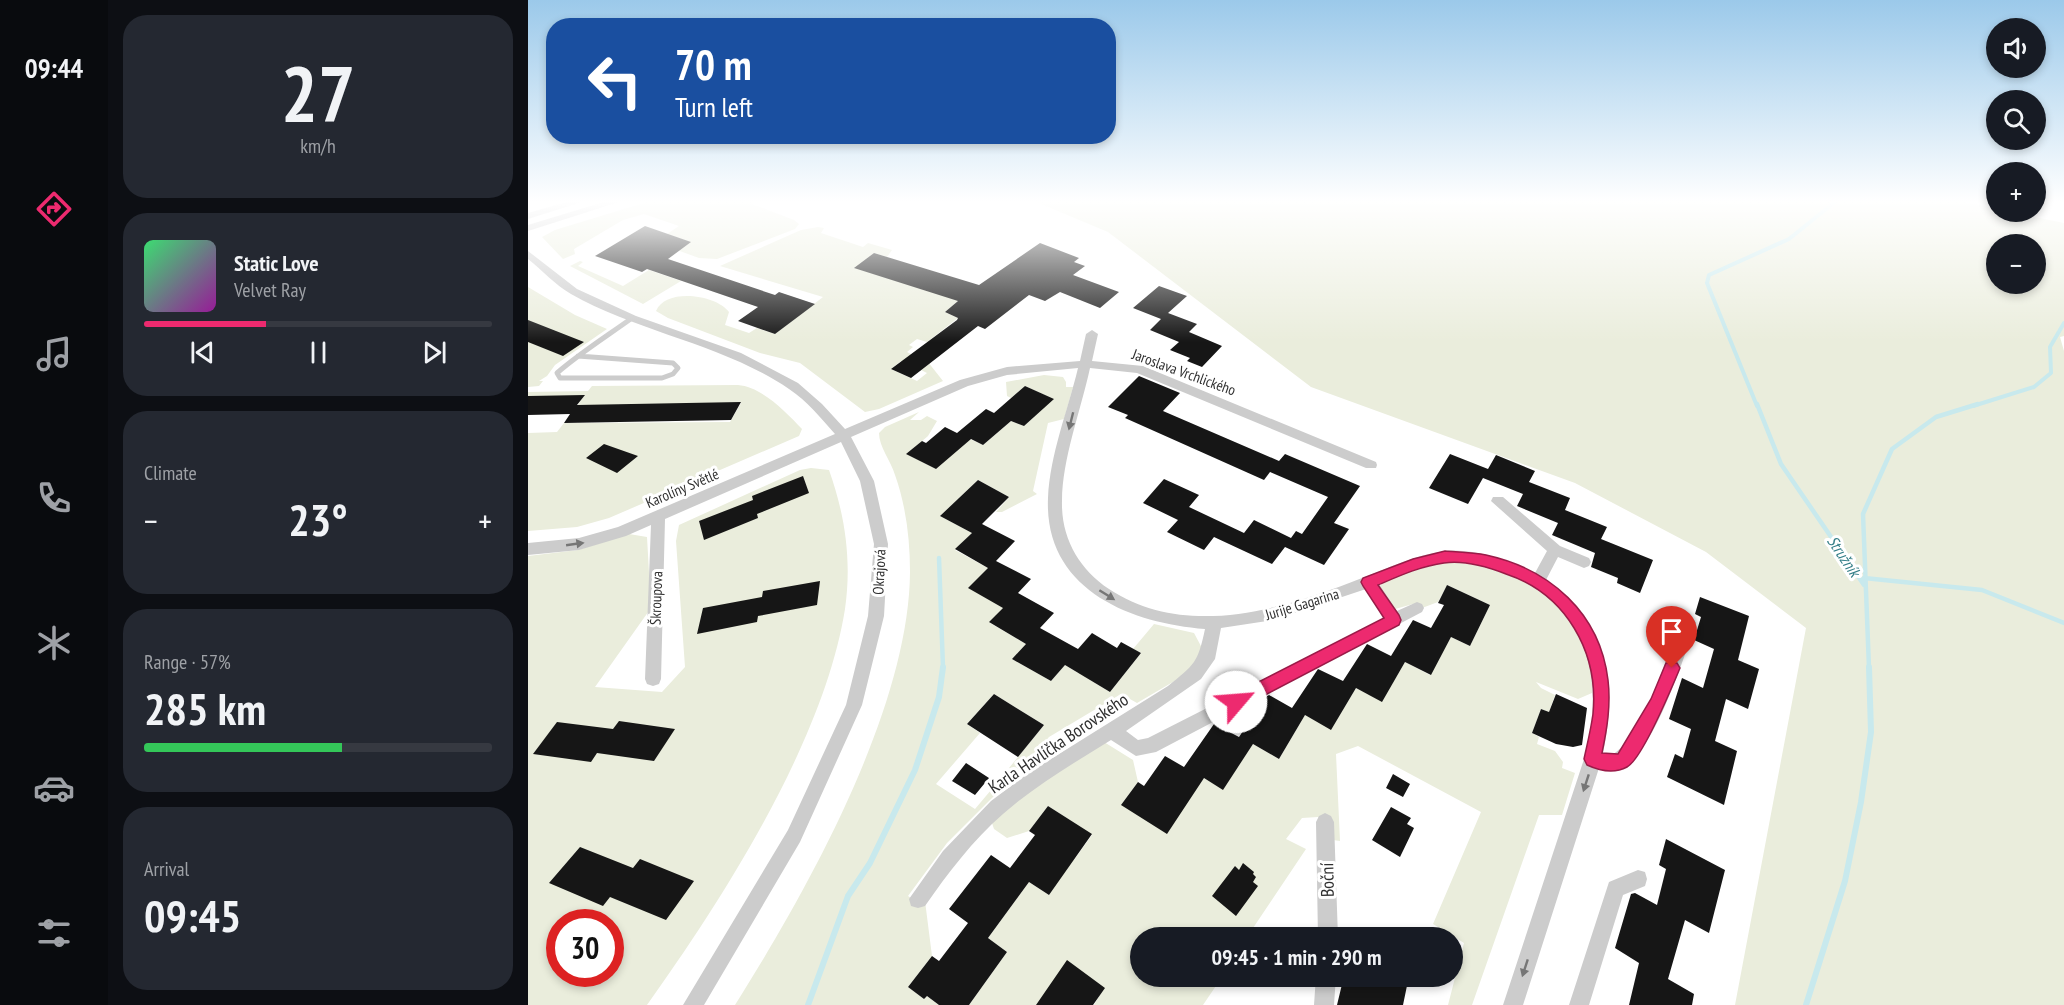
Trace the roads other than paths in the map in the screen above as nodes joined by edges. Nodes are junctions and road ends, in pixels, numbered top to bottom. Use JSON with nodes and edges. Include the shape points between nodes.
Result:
{"nodes":[{"id":1,"x":528,"y":254,"type":"edge"},
{"id":2,"x":632,"y":318,"type":"junction"},
{"id":3,"x":1092,"y":334,"type":"dead end"},
{"id":4,"x":578,"y":356,"type":"junction"},
{"id":5,"x":1086,"y":364,"type":"junction"},
{"id":6,"x":844,"y":436,"type":"junction"},
{"id":7,"x":1371,"y":465,"type":"dead end"},
{"id":8,"x":1498,"y":501,"type":"dead end"},
{"id":9,"x":658,"y":516,"type":"junction"},
{"id":10,"x":528,"y":549,"type":"edge"},
{"id":11,"x":1555,"y":550,"type":"junction"},
{"id":12,"x":1584,"y":562,"type":"dead end"},
{"id":13,"x":1539,"y":580,"type":"junction"},
{"id":14,"x":1369,"y":582,"type":"junction"},
{"id":15,"x":1417,"y":608,"type":"dead end"},
{"id":16,"x":1394,"y":620,"type":"junction"},
{"id":17,"x":1688,"y":623,"type":"dead end"},
{"id":18,"x":1214,"y":624,"type":"junction"},
{"id":19,"x":653,"y":679,"type":"dead end"},
{"id":20,"x":1111,"y":731,"type":"junction"},
{"id":21,"x":1593,"y":759,"type":"junction"},
{"id":22,"x":1325,"y":822,"type":"dead end"},
{"id":23,"x":1638,"y":879,"type":"dead end"},
{"id":24,"x":918,"y":899,"type":"dead end"},
{"id":25,"x":1328,"y":927,"type":"edge"},
{"id":26,"x":1325,"y":987,"type":"edge"},
{"id":27,"x":693,"y":1005,"type":"edge"},
{"id":28,"x":1324,"y":1005,"type":"edge"},
{"id":29,"x":1513,"y":1005,"type":"edge"},
{"id":30,"x":1579,"y":1005,"type":"edge"}],
"edges":[{"from":1,"to":2,"type":"street","name":"Okrajová","via":[[573,291]]},
{"from":2,"to":4,"type":"lane"},
{"from":2,"to":6,"type":"street","name":"Okrajová","via":[[763,368],[794,386]]},
{"from":3,"to":5,"type":"street","name":"Jurije Gagarina"},
{"from":4,"to":4,"type":"lane","via":[[557,373],[560,378],[662,378],[678,368],[673,363]]},
{"from":5,"to":6,"type":"street","name":"Jaroslava Vrchlického","via":[[1025,368],[985,376]]},
{"from":5,"to":7,"type":"street","name":"Jaroslava Vrchlického","via":[[1139,369]]},
{"from":5,"to":18,"type":"street","name":"Jurije Gagarina","one_way":true,"via":[[1056,490],[1056,517],[1065,549],[1085,579],[1130,608],[1162,618]]},
{"from":6,"to":9,"type":"street","name":"Karolíny Světlé"},
{"from":6,"to":27,"type":"street","name":"Okrajová","via":[[867,481],[881,543],[876,616],[856,693],[794,836]]},
{"from":8,"to":11,"type":"street"},
{"from":10,"to":9,"type":"street","name":"Karolíny Světlé","one_way":true,"via":[[579,544]]},
{"from":9,"to":19,"type":"street","name":"Škroupova"},
{"from":11,"to":12,"type":"street"},
{"from":11,"to":13,"type":"street"},
{"from":13,"to":14,"type":"street","name":"Jurije Gagarina","via":[[1501,565],[1453,556],[1427,560]]},
{"from":13,"to":21,"type":"street","name":"Jurije Gagarina","via":[[1576,616],[1596,654],[1602,699]]},
{"from":14,"to":16,"type":"street"},
{"from":14,"to":18,"type":"street","name":"Jurije Gagarina","via":[[1270,615]]},
{"from":15,"to":16,"type":"street"},
{"from":16,"to":20,"type":"street","via":[[1150,746],[1136,748]]},
{"from":17,"to":21,"type":"street","via":[[1658,704],[1628,755],[1614,764]]},
{"from":18,"to":20,"type":"street","name":"Karla Havlíčka Borovského","via":[[1207,659],[1195,674]]},
{"from":20,"to":24,"type":"street","name":"Karla Havlíčka Borovského","via":[[997,807]]},
{"from":21,"to":29,"type":"street","name":"Jurije Gagarina","one_way":true},
{"from":22,"to":25,"type":"street","name":"Boční"},
{"from":23,"to":30,"type":"street","via":[[1616,889]]},
{"from":26,"to":28,"type":"street"}]}
